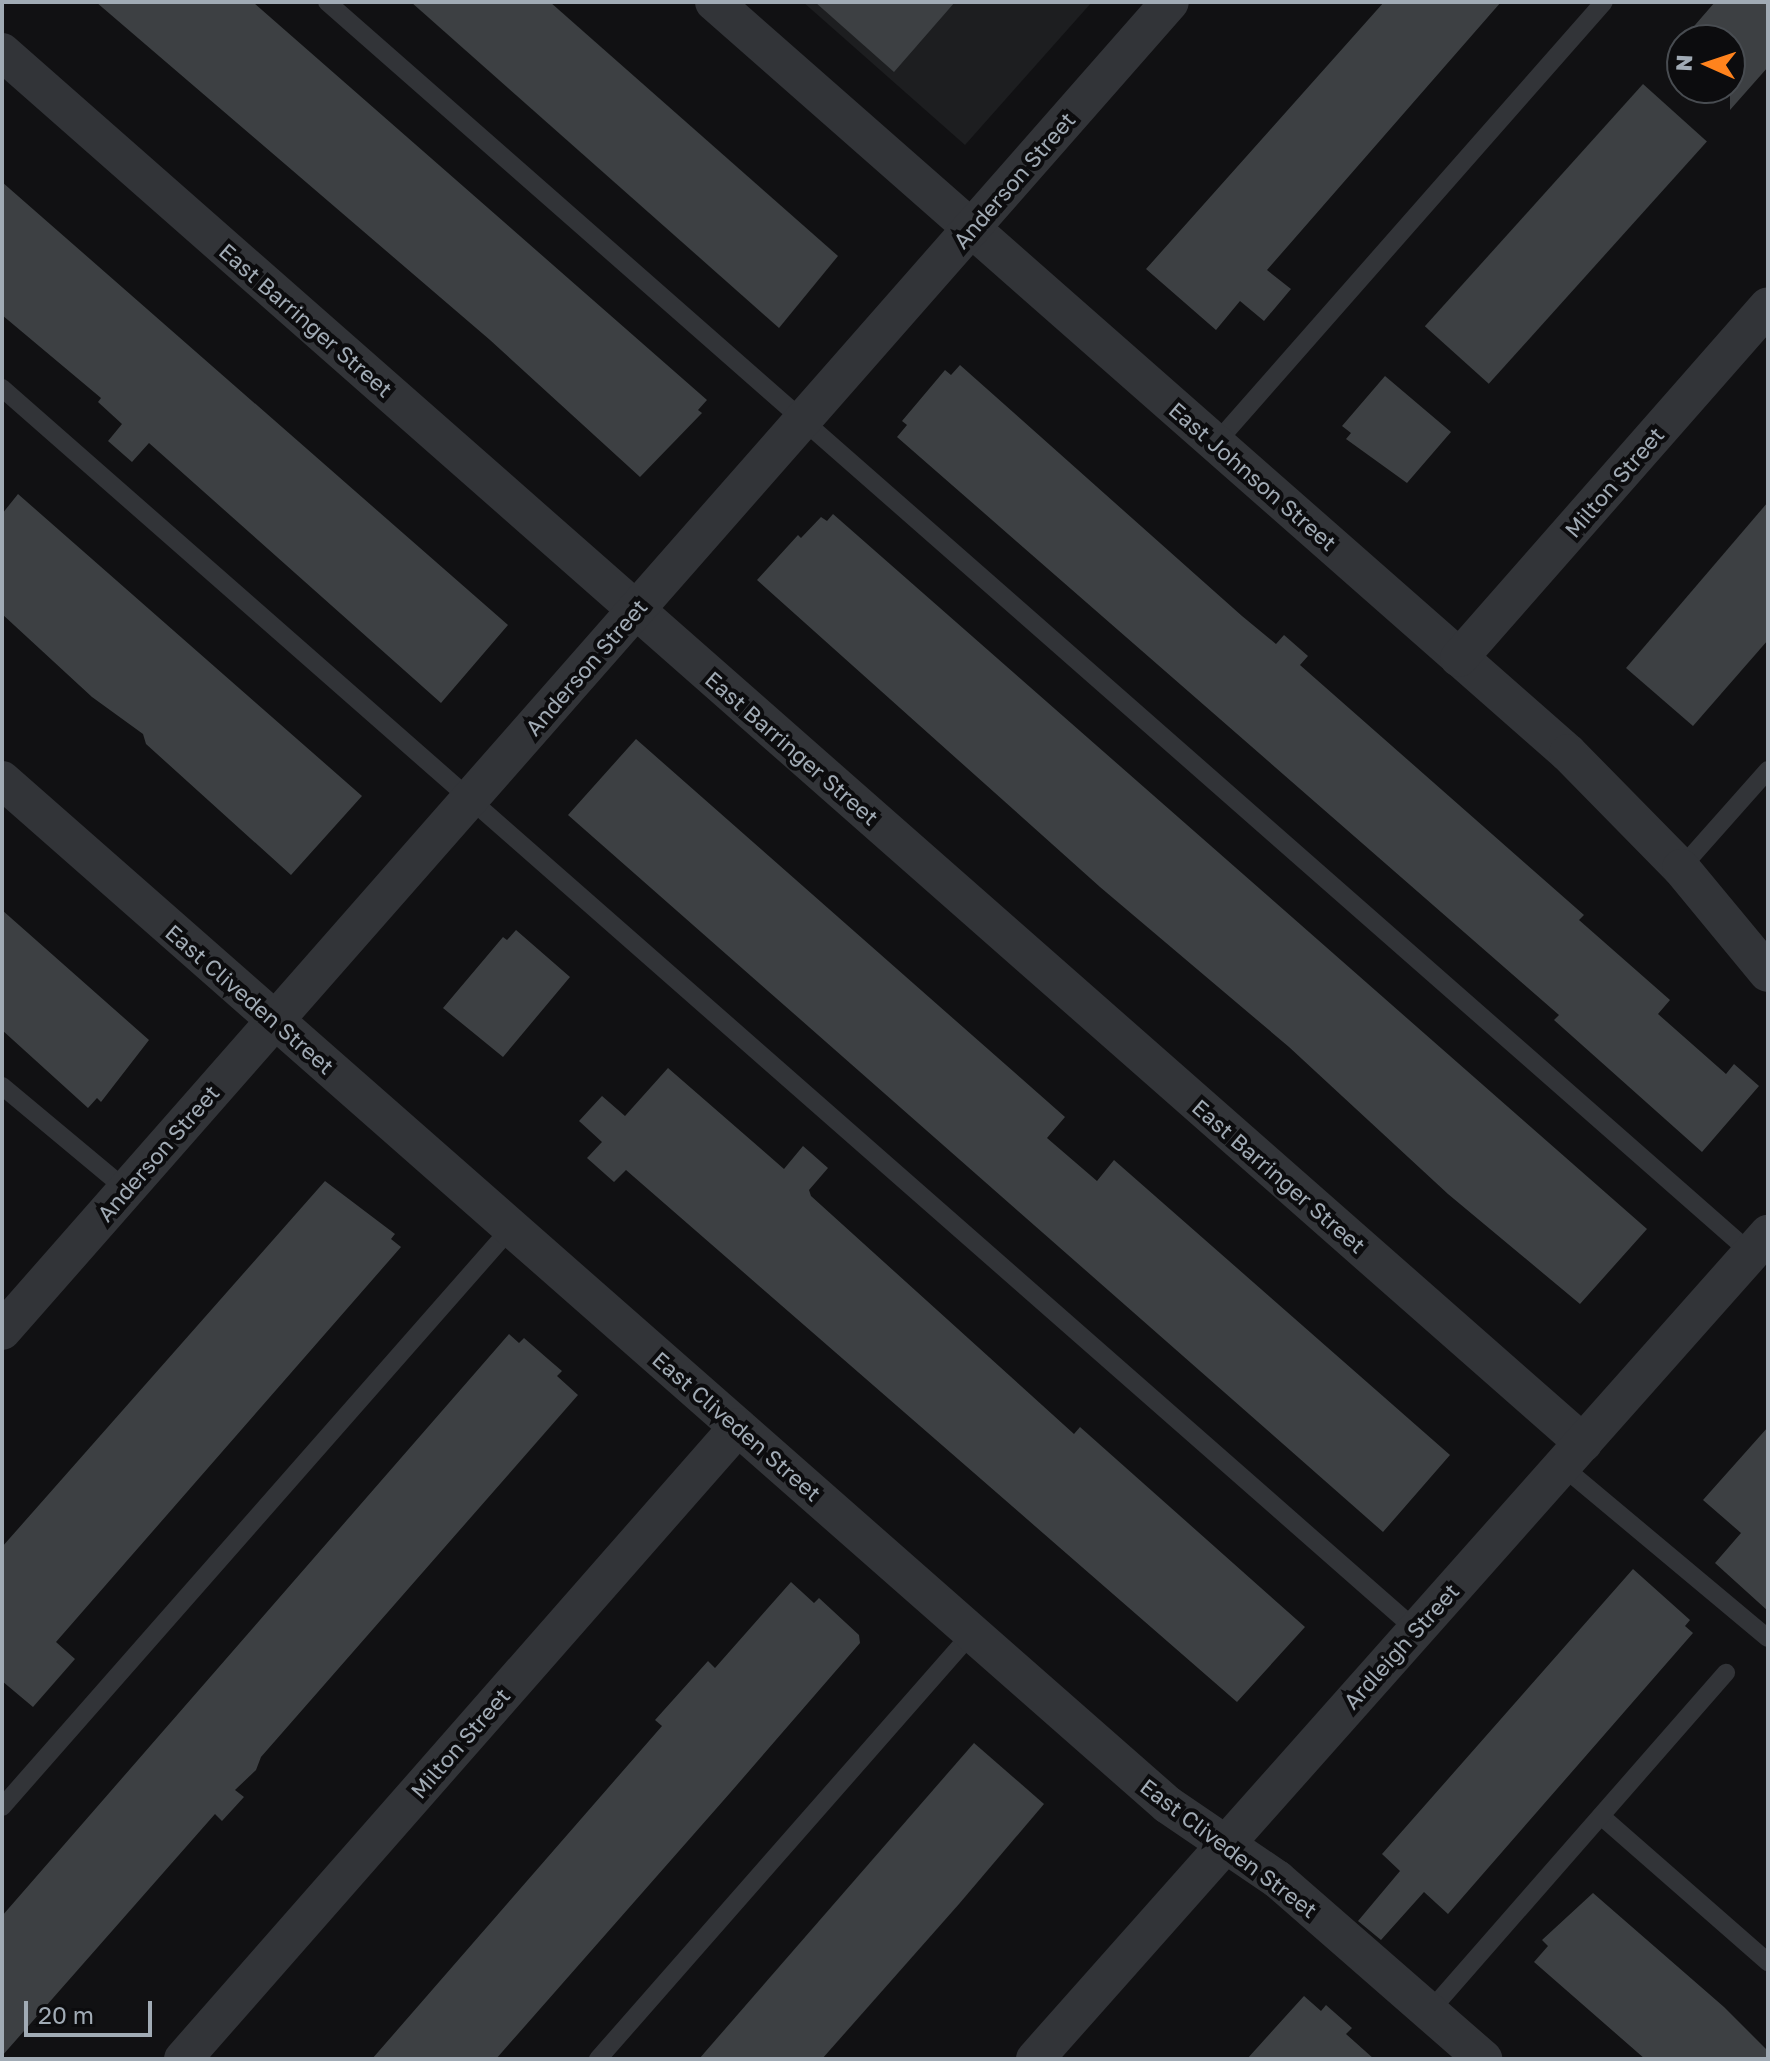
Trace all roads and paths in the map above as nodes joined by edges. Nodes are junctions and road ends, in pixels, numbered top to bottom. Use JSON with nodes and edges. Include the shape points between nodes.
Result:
{"nodes":[{"id":1,"x":327,"y":2,"type":"edge"},
{"id":2,"x":714,"y":2,"type":"edge"},
{"id":3,"x":1170,"y":2,"type":"edge"},
{"id":4,"x":1604,"y":2,"type":"edge"},
{"id":5,"x":2,"y":52,"type":"edge"},
{"id":6,"x":971,"y":229,"type":"junction"},
{"id":7,"x":1768,"y":306,"type":"edge"},
{"id":8,"x":2,"y":388,"type":"edge"},
{"id":9,"x":802,"y":422,"type":"junction"},
{"id":10,"x":1216,"y":443,"type":"junction"},
{"id":11,"x":636,"y":610,"type":"junction"},
{"id":12,"x":1459,"y":658,"type":"junction"},
{"id":13,"x":1768,"y":770,"type":"edge"},
{"id":14,"x":2,"y":780,"type":"edge"},
{"id":15,"x":469,"y":800,"type":"junction"},
{"id":16,"x":1681,"y":868,"type":"junction"},
{"id":17,"x":1768,"y":973,"type":"edge"},
{"id":18,"x":275,"y":1021,"type":"junction"},
{"id":19,"x":2,"y":1086,"type":"edge"},
{"id":20,"x":127,"y":1190,"type":"junction"},
{"id":21,"x":511,"y":1228,"type":"junction"},
{"id":22,"x":1760,"y":1243,"type":"edge"},
{"id":23,"x":2,"y":1331,"type":"edge"},
{"id":24,"x":738,"y":1427,"type":"junction"},
{"id":25,"x":1572,"y":1455,"type":"junction"},
{"id":26,"x":1416,"y":1630,"type":"junction"},
{"id":27,"x":972,"y":1633,"type":"junction"},
{"id":28,"x":1768,"y":1638,"type":"edge"},
{"id":29,"x":1726,"y":1673,"type":"dead end"},
{"id":30,"x":2,"y":1807,"type":"edge"},
{"id":31,"x":1601,"y":1816,"type":"junction"},
{"id":32,"x":1226,"y":1844,"type":"junction"},
{"id":33,"x":1768,"y":1962,"type":"edge"},
{"id":34,"x":1429,"y":2012,"type":"junction"},
{"id":35,"x":1474,"y":2056,"type":"edge"},
{"id":36,"x":183,"y":2059,"type":"edge"},
{"id":37,"x":598,"y":2059,"type":"edge"},
{"id":38,"x":1035,"y":2059,"type":"edge"}],
"edges":[{"from":1,"to":9,"type":"lane"},
{"from":2,"to":6,"type":"street","name":"East Johnson Street"},
{"from":3,"to":6,"type":"street","name":"Anderson Street"},
{"from":4,"to":10,"type":"lane"},
{"from":5,"to":11,"type":"street","name":"East Barringer Street"},
{"from":6,"to":9,"type":"street","name":"Anderson Street"},
{"from":6,"to":10,"type":"street","name":"East Johnson Street"},
{"from":7,"to":12,"type":"street","name":"Milton Street"},
{"from":8,"to":15,"type":"lane"},
{"from":9,"to":11,"type":"street","name":"Anderson Street"},
{"from":9,"to":22,"type":"lane"},
{"from":10,"to":12,"type":"street","name":"East Johnson Street"},
{"from":11,"to":15,"type":"street","name":"Anderson Street"},
{"from":11,"to":25,"type":"street","name":"East Barringer Street"},
{"from":12,"to":16,"type":"street","name":"East Johnson Street","via":[[1568,753]]},
{"from":13,"to":16,"type":"lane"},
{"from":14,"to":18,"type":"street","name":"East Cliveden Street"},
{"from":15,"to":18,"type":"street","name":"Anderson Street"},
{"from":15,"to":26,"type":"lane"},
{"from":16,"to":17,"type":"street","name":"East Johnson Street"},
{"from":18,"to":20,"type":"street","name":"Anderson Street"},
{"from":18,"to":21,"type":"street","name":"East Cliveden Street"},
{"from":19,"to":20,"type":"lane"},
{"from":20,"to":23,"type":"street","name":"Anderson Street"},
{"from":21,"to":24,"type":"street","name":"East Cliveden Street"},
{"from":21,"to":30,"type":"lane"},
{"from":22,"to":25,"type":"street","name":"Ardleigh Street"},
{"from":24,"to":27,"type":"street","name":"East Cliveden Street"},
{"from":24,"to":36,"type":"street","name":"Milton Street"},
{"from":25,"to":26,"type":"street","name":"Ardleigh Street"},
{"from":25,"to":28,"type":"lane"},
{"from":26,"to":32,"type":"street","name":"Ardleigh Street"},
{"from":27,"to":32,"type":"street","name":"East Cliveden Street","via":[[1168,1805]]},
{"from":27,"to":37,"type":"lane"},
{"from":29,"to":31,"type":"lane"},
{"from":31,"to":33,"type":"lane"},
{"from":31,"to":34,"type":"lane"},
{"from":32,"to":34,"type":"street","name":"East Cliveden Street","via":[[1277,1879]]},
{"from":32,"to":38,"type":"street","name":"Ardleigh Street"},
{"from":34,"to":35,"type":"street","name":"East Cliveden Street"}]}
